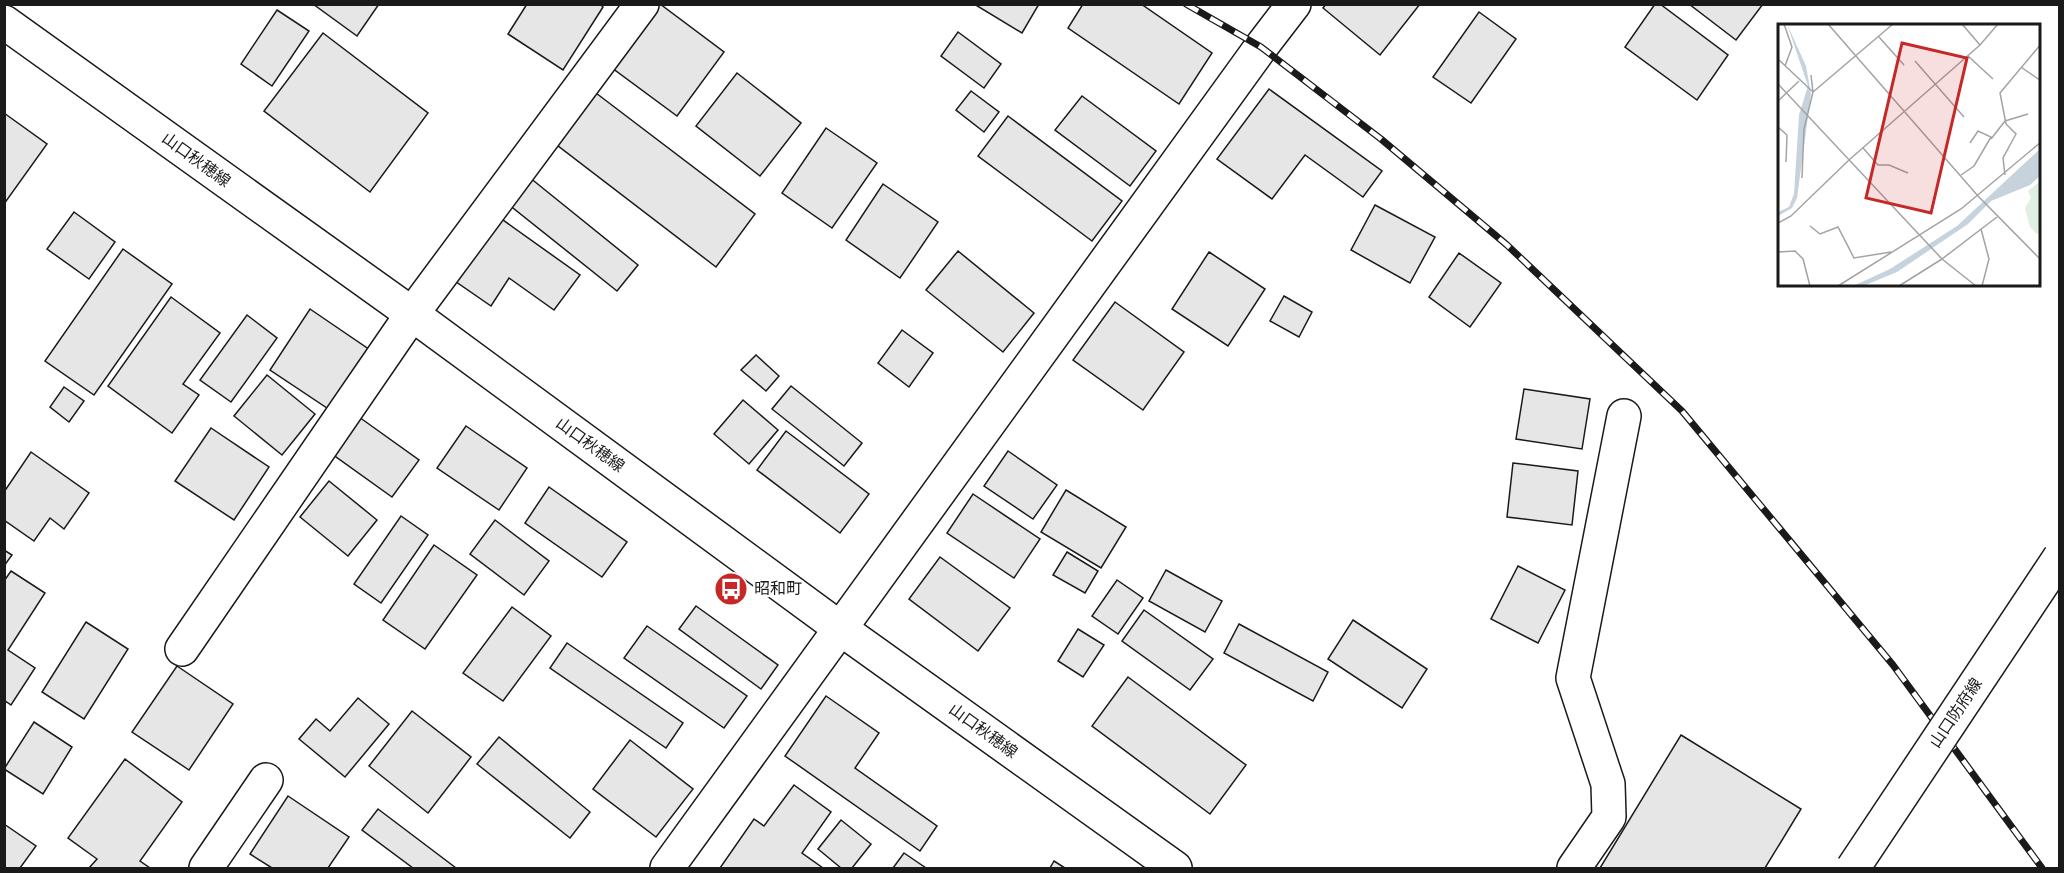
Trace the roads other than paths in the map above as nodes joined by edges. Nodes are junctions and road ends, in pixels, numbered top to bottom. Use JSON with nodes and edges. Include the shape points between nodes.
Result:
{"nodes":[{"id":1,"x":642,"y":4,"type":"edge"},
{"id":2,"x":1294,"y":4,"type":"edge"},
{"id":3,"x":4,"y":22,"type":"edge"},
{"id":4,"x":412,"y":314,"type":"junction"},
{"id":5,"x":1624,"y":416,"type":"dead end"},
{"id":6,"x":2060,"y":557,"type":"edge"},
{"id":7,"x":841,"y":629,"type":"junction"},
{"id":8,"x":182,"y":649,"type":"dead end"},
{"id":9,"x":266,"y":780,"type":"dead end"},
{"id":10,"x":206,"y":868,"type":"edge"},
{"id":11,"x":667,"y":868,"type":"edge"},
{"id":12,"x":1175,"y":868,"type":"edge"},
{"id":13,"x":1574,"y":868,"type":"edge"},
{"id":14,"x":1853,"y":868,"type":"edge"}],
"edges":[{"from":1,"to":4,"type":"street"},
{"from":2,"to":7,"type":"street"},
{"from":3,"to":4,"type":"street","name":"山口秋穂線"},
{"from":4,"to":7,"type":"street","name":"山口秋穂線"},
{"from":4,"to":8,"type":"street"},
{"from":5,"to":13,"type":"street","via":[[1573,678],[1608,784],[1609,817]]},
{"from":6,"to":14,"type":"street","name":"山口防府線","bridge":true},
{"from":7,"to":11,"type":"street"},
{"from":7,"to":12,"type":"street","name":"山口秋穂線"},
{"from":9,"to":10,"type":"street"}]}
